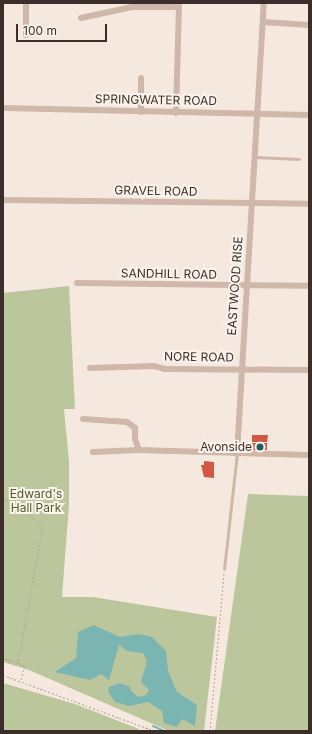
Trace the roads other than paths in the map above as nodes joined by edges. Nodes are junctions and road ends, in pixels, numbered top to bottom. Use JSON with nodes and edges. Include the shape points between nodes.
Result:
{"nodes":[{"id":1,"x":26,"y":3,"type":"edge"},
{"id":2,"x":264,"y":3,"type":"edge"},
{"id":3,"x":179,"y":5,"type":"edge"},
{"id":4,"x":81,"y":18,"type":"dead end"},
{"id":5,"x":263,"y":22,"type":"junction"},
{"id":6,"x":309,"y":25,"type":"edge"},
{"id":7,"x":26,"y":34,"type":"dead end"},
{"id":8,"x":141,"y":78,"type":"dead end"},
{"id":9,"x":3,"y":108,"type":"edge"},
{"id":10,"x":141,"y":112,"type":"junction"},
{"id":11,"x":257,"y":112,"type":"junction"},
{"id":12,"x":176,"y":113,"type":"junction"},
{"id":13,"x":309,"y":115,"type":"edge"},
{"id":14,"x":254,"y":157,"type":"junction"},
{"id":15,"x":299,"y":159,"type":"dead end"},
{"id":16,"x":3,"y":200,"type":"edge"},
{"id":17,"x":251,"y":204,"type":"junction"},
{"id":18,"x":309,"y":204,"type":"edge"},
{"id":19,"x":77,"y":283,"type":"dead end"},
{"id":20,"x":309,"y":286,"type":"edge"},
{"id":21,"x":247,"y":287,"type":"junction"},
{"id":22,"x":90,"y":368,"type":"dead end"},
{"id":23,"x":241,"y":369,"type":"junction"},
{"id":24,"x":309,"y":370,"type":"edge"},
{"id":25,"x":83,"y":419,"type":"dead end"},
{"id":26,"x":140,"y":450,"type":"junction"},
{"id":27,"x":93,"y":452,"type":"dead end"},
{"id":28,"x":237,"y":454,"type":"junction"},
{"id":29,"x":309,"y":455,"type":"edge"},
{"id":30,"x":224,"y":569,"type":"road end"}],
"edges":[{"from":1,"to":7,"type":"street"},
{"from":2,"to":5,"type":"street","name":"EASTWOOD RISE"},
{"from":3,"to":4,"type":"street","via":[[132,7]]},
{"from":3,"to":12,"type":"street"},
{"from":5,"to":6,"type":"street"},
{"from":5,"to":11,"type":"street","name":"EASTWOOD RISE"},
{"from":8,"to":10,"type":"street"},
{"from":9,"to":10,"type":"street","name":"SPRINGWATER ROAD"},
{"from":10,"to":12,"type":"street","name":"SPRINGWATER ROAD"},
{"from":11,"to":12,"type":"street","name":"SPRINGWATER ROAD"},
{"from":11,"to":13,"type":"street","name":"SPRINGWATER ROAD"},
{"from":11,"to":14,"type":"street","name":"EASTWOOD RISE"},
{"from":14,"to":15,"type":"lane"},
{"from":14,"to":17,"type":"street","name":"EASTWOOD RISE"},
{"from":16,"to":17,"type":"street","name":"GRAVEL ROAD"},
{"from":17,"to":18,"type":"street","name":"GRAVEL ROAD"},
{"from":17,"to":21,"type":"street","name":"EASTWOOD RISE"},
{"from":19,"to":21,"type":"street","name":"SANDHILL ROAD"},
{"from":20,"to":21,"type":"street","name":"SANDHILL ROAD"},
{"from":21,"to":23,"type":"street","name":"EASTWOOD RISE"},
{"from":22,"to":23,"type":"street","name":"NORE ROAD","via":[[154,366],[165,369]]},
{"from":23,"to":24,"type":"street","name":"NORE ROAD"},
{"from":23,"to":28,"type":"street","name":"EASTWOOD RISE"},
{"from":25,"to":26,"type":"street","via":[[126,422],[135,428],[135,440]]},
{"from":26,"to":27,"type":"street"},
{"from":26,"to":28,"type":"street"},
{"from":28,"to":29,"type":"street"},
{"from":28,"to":30,"type":"lane","name":"EASTWOOD RISE"}]}
